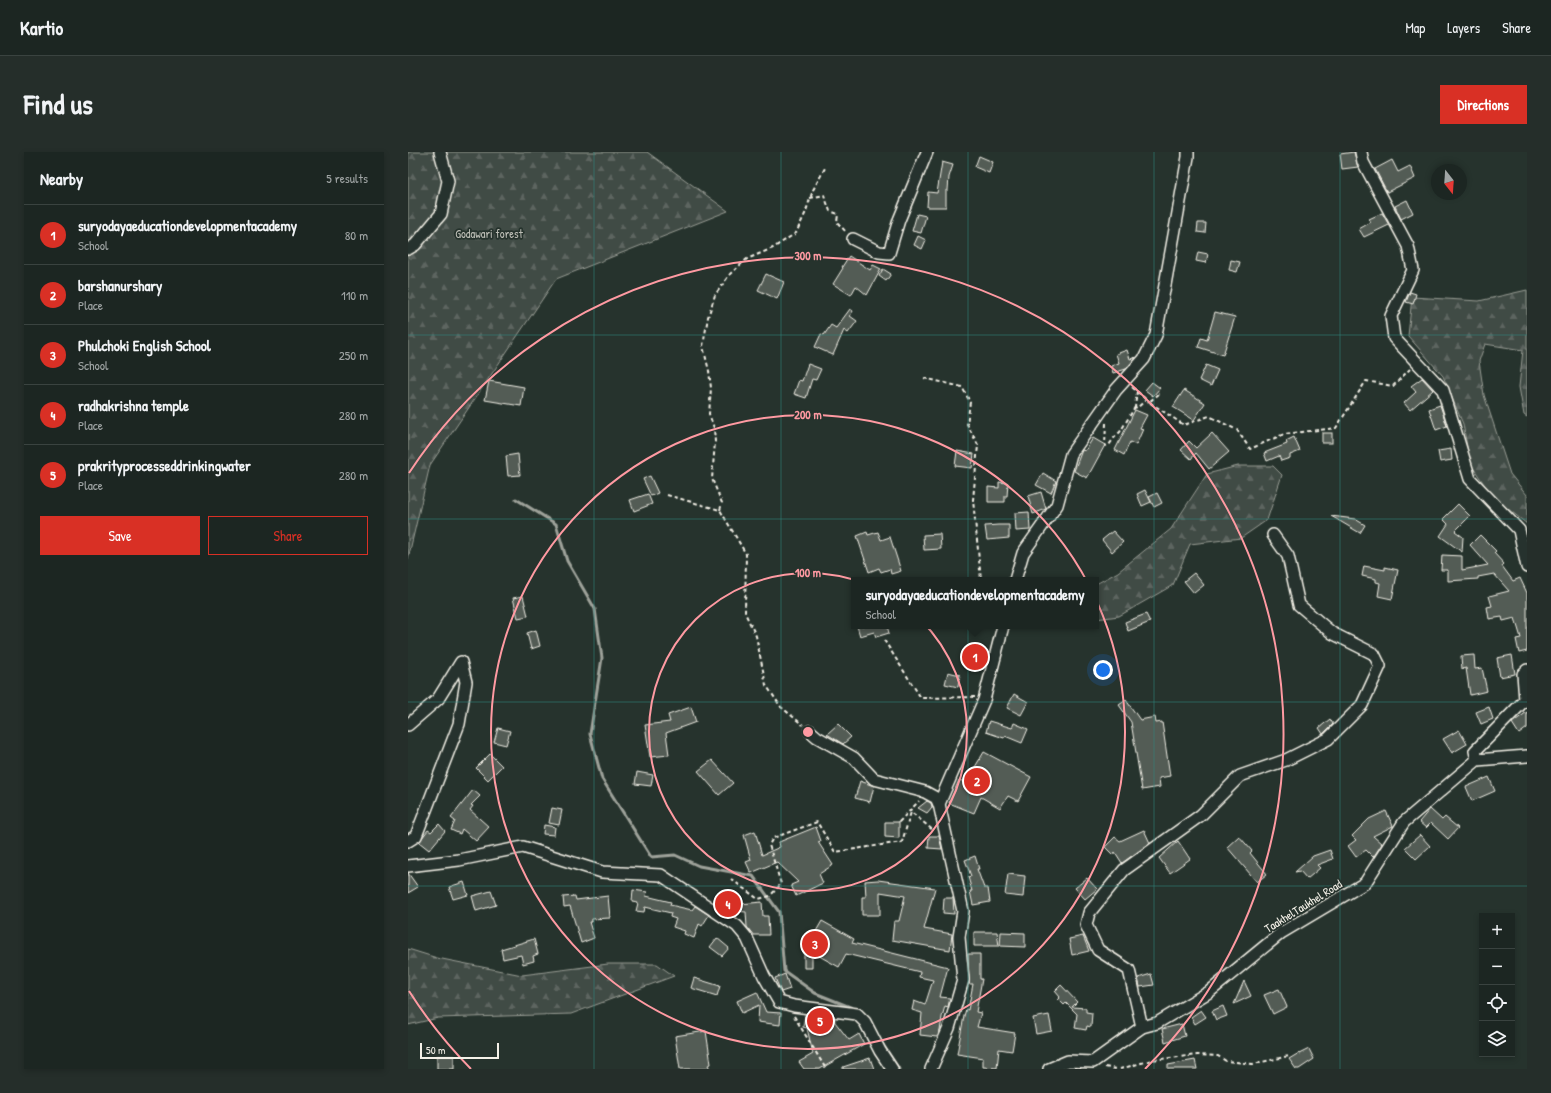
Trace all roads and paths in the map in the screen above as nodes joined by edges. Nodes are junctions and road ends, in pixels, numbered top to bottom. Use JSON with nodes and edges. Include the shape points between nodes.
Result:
{"nodes":[{"id":1,"x":440,"y":152,"type":"edge"},
{"id":2,"x":927,"y":152,"type":"edge"},
{"id":3,"x":1188,"y":152,"type":"edge"},
{"id":4,"x":1361,"y":152,"type":"edge"},
{"id":5,"x":825,"y":168,"type":"dead end"},
{"id":6,"x":810,"y":198,"type":"junction"},
{"id":7,"x":853,"y":239,"type":"joint"},
{"id":8,"x":408,"y":249,"type":"edge"},
{"id":9,"x":1416,"y":362,"type":"junction"},
{"id":10,"x":924,"y":378,"type":"dead end"},
{"id":11,"x":1125,"y":381,"type":"junction"},
{"id":12,"x":1137,"y":391,"type":"junction"},
{"id":13,"x":1159,"y":394,"type":"dead end"},
{"id":14,"x":1146,"y":400,"type":"junction"},
{"id":15,"x":1149,"y":402,"type":"junction"},
{"id":16,"x":1135,"y":407,"type":"junction"},
{"id":17,"x":1106,"y":420,"type":"dead end"},
{"id":18,"x":667,"y":495,"type":"dead end"},
{"id":19,"x":720,"y":510,"type":"junction"},
{"id":20,"x":1273,"y":535,"type":"dead end"},
{"id":21,"x":1527,"y":567,"type":"edge"},
{"id":22,"x":981,"y":577,"type":"edge"},
{"id":23,"x":1016,"y":577,"type":"edge"},
{"id":24,"x":1001,"y":629,"type":"edge"},
{"id":25,"x":884,"y":640,"type":"dead end"},
{"id":26,"x":1527,"y":670,"type":"edge"},
{"id":27,"x":982,"y":706,"type":"junction"},
{"id":28,"x":408,"y":726,"type":"edge"},
{"id":29,"x":810,"y":730,"type":"joint"},
{"id":30,"x":1527,"y":756,"type":"edge"},
{"id":31,"x":1477,"y":760,"type":"junction"},
{"id":32,"x":930,"y":794,"type":"junction"},
{"id":33,"x":939,"y":804,"type":"junction"},
{"id":34,"x":899,"y":822,"type":"dead end"},
{"id":35,"x":945,"y":832,"type":"junction"},
{"id":36,"x":408,"y":841,"type":"edge"},
{"id":37,"x":408,"y":866,"type":"edge"},
{"id":38,"x":731,"y":879,"type":"dead end"},
{"id":39,"x":788,"y":1005,"type":"junction"},
{"id":40,"x":1142,"y":1027,"type":"junction"},
{"id":41,"x":1289,"y":1056,"type":"dead end"},
{"id":42,"x":826,"y":1069,"type":"edge"},
{"id":43,"x":892,"y":1069,"type":"edge"},
{"id":44,"x":934,"y":1069,"type":"edge"},
{"id":45,"x":1049,"y":1069,"type":"edge"},
{"id":46,"x":1120,"y":1069,"type":"edge"}],
"edges":[{"from":1,"to":8,"type":"street","via":[[448,181],[441,214],[415,245]]},
{"from":2,"to":7,"type":"street","via":[[899,220],[889,253],[879,252]]},
{"from":3,"to":11,"type":"street","via":[[1156,335],[1144,359]]},
{"from":4,"to":9,"type":"street","via":[[1363,162],[1408,246],[1413,270],[1391,316],[1394,338]]},
{"from":5,"to":6,"type":"path"},
{"from":6,"to":7,"type":"path","via":[[824,195],[830,211],[838,214],[837,222]]},
{"from":6,"to":19,"type":"path","via":[[796,233],[773,248],[747,259],[730,274],[715,295],[708,317],[703,346],[711,388],[708,414],[714,428],[715,442],[712,479],[722,503]]},
{"from":9,"to":15,"type":"path","via":[[1393,386],[1366,380],[1336,428],[1284,434],[1250,449],[1237,430],[1209,416],[1184,425]]},
{"from":9,"to":21,"type":"street","via":[[1443,390],[1470,479],[1519,530]]},
{"from":10,"to":22,"type":"path","via":[[962,387],[970,402],[967,424],[978,445],[973,500]]},
{"from":11,"to":12,"type":"path"},
{"from":11,"to":23,"type":"street","via":[[1071,454],[1057,505],[1023,553]]},
{"from":12,"to":14,"type":"path"},
{"from":12,"to":16,"type":"path"},
{"from":13,"to":15,"type":"path"},
{"from":14,"to":15,"type":"path"},
{"from":14,"to":16,"type":"path"},
{"from":16,"to":17,"type":"path","via":[[1120,432],[1105,446]]},
{"from":18,"to":19,"type":"path"},
{"from":19,"to":29,"type":"path","via":[[746,554],[745,613],[756,636],[766,685],[781,707]]},
{"from":20,"to":40,"type":"street","via":[[1288,556],[1299,605],[1332,633],[1374,654],[1380,666],[1362,705],[1328,740],[1286,760],[1240,776],[1201,815],[1124,870],[1089,913],[1086,925],[1098,950],[1129,970]]},
{"from":24,"to":27,"type":"street"},
{"from":25,"to":27,"type":"path","via":[[921,698],[974,697]]},
{"from":26,"to":31,"type":"street","via":[[1523,674],[1525,700],[1475,751]]},
{"from":27,"to":33,"type":"street"},
{"from":28,"to":36,"type":"street","via":[[438,699],[461,662],[466,682],[459,724],[416,836]]},
{"from":29,"to":32,"type":"street","via":[[817,737],[854,758],[874,779]]},
{"from":30,"to":31,"type":"street"},
{"from":31,"to":40,"type":"street","name":"TaakhelTaukhel Road","via":[[1404,822],[1365,883],[1281,933],[1209,992],[1157,1023]]},
{"from":32,"to":33,"type":"street"},
{"from":32,"to":34,"type":"path","via":[[922,797]]},
{"from":33,"to":35,"type":"street"},
{"from":35,"to":38,"type":"path","via":[[935,831],[911,812],[902,842],[835,852],[817,822],[773,838],[768,845],[781,884],[770,896],[758,899]]},
{"from":35,"to":44,"type":"street","via":[[963,911],[959,937],[963,980]]},
{"from":37,"to":39,"type":"street","via":[[459,860],[523,847],[602,872],[661,875],[737,926],[747,938],[779,1002]]},
{"from":39,"to":42,"type":"path"},
{"from":39,"to":43,"type":"street","via":[[857,1014],[865,1022]]},
{"from":40,"to":45,"type":"street","name":"TaakhelTaukhel Road","via":[[1093,1062],[1068,1061]]},
{"from":41,"to":46,"type":"path","via":[[1253,1064],[1226,1061],[1218,1056],[1197,1055],[1152,1060]]}]}
